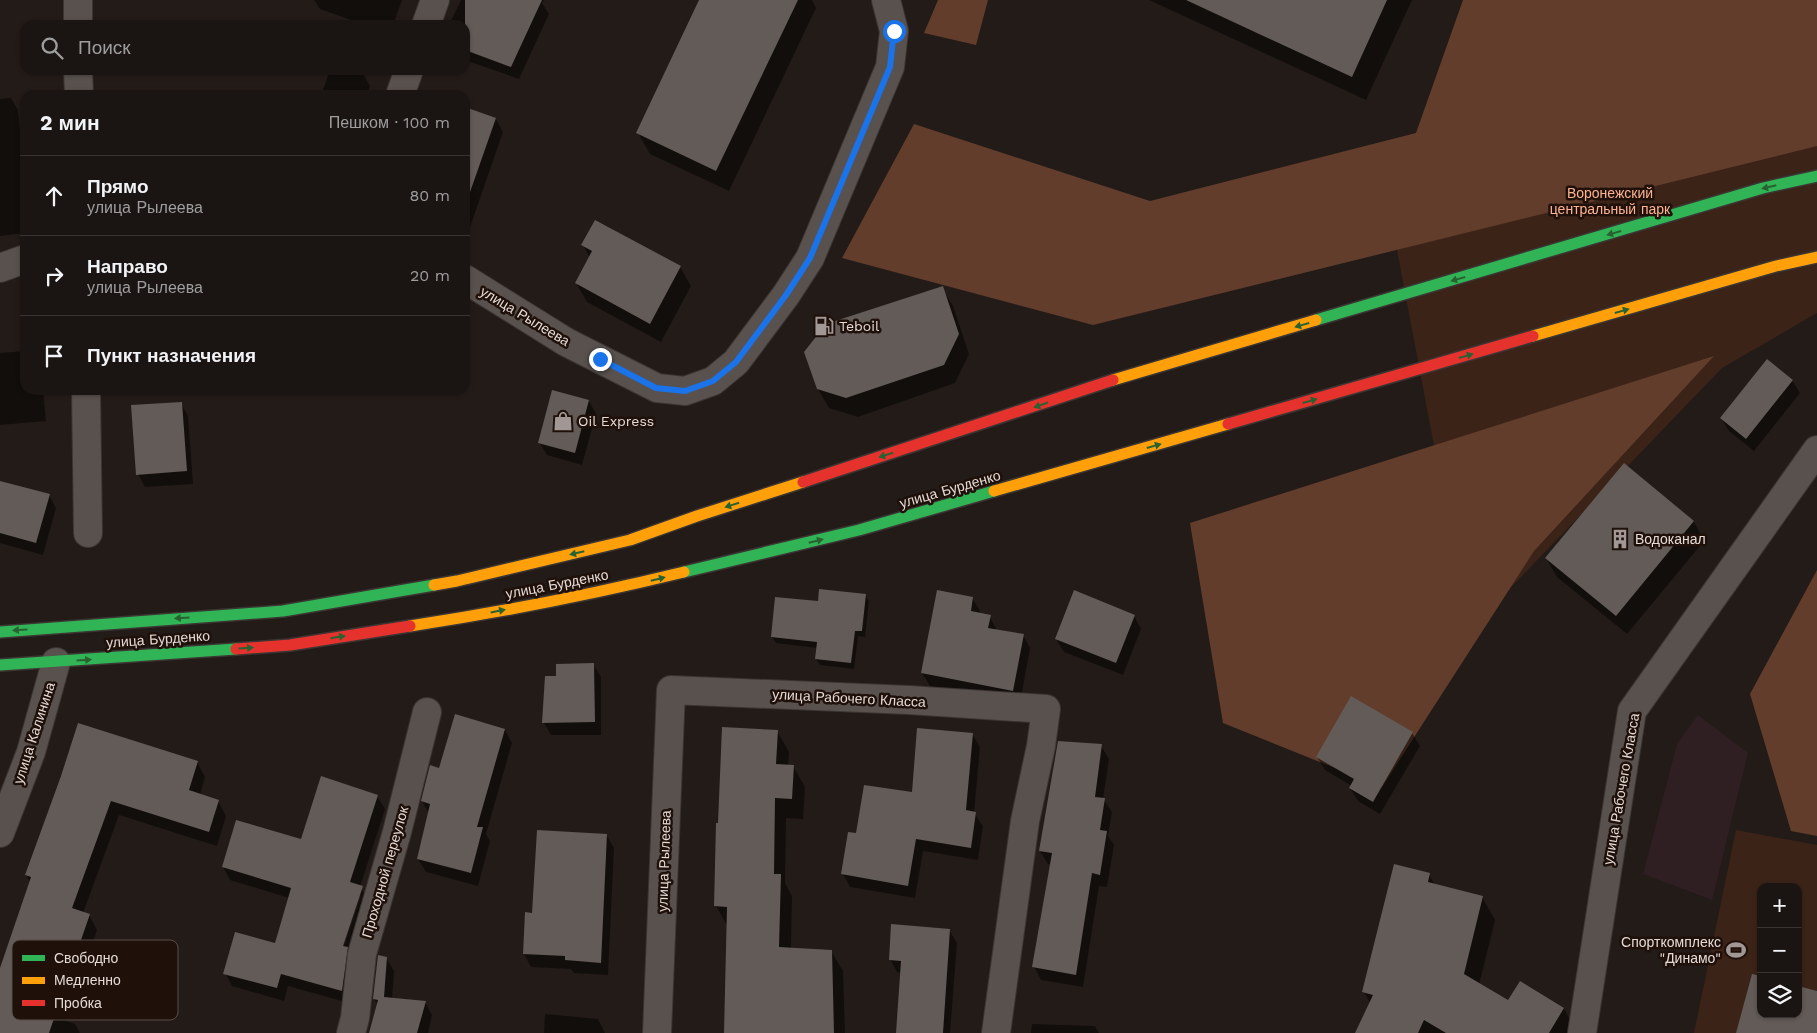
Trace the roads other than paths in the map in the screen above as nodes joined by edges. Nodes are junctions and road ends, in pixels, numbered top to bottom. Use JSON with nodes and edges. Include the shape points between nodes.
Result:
{"nodes":[{"id":1,"x":78,"y":0,"type":"edge"},
{"id":2,"x":435,"y":0,"type":"edge"},
{"id":3,"x":886,"y":0,"type":"edge"},
{"id":4,"x":78,"y":20,"type":"edge"},
{"id":5,"x":428,"y":20,"type":"edge"},
{"id":6,"x":78,"y":75,"type":"edge"},
{"id":7,"x":407,"y":75,"type":"edge"},
{"id":8,"x":78,"y":90,"type":"edge"},
{"id":9,"x":402,"y":90,"type":"edge"},
{"id":10,"x":1817,"y":176,"type":"edge"},
{"id":11,"x":1817,"y":257,"type":"edge"},
{"id":12,"x":20,"y":262,"type":"edge"},
{"id":13,"x":0,"y":268,"type":"edge"},
{"id":14,"x":470,"y":282,"type":"edge"},
{"id":15,"x":86,"y":395,"type":"edge"},
{"id":16,"x":1817,"y":450,"type":"edge"},
{"id":17,"x":88,"y":533,"type":"dead end"},
{"id":18,"x":0,"y":632,"type":"edge"},
{"id":19,"x":56,"y":662,"type":"junction"},
{"id":20,"x":0,"y":666,"type":"edge"},
{"id":21,"x":671,"y":690,"type":"joint"},
{"id":22,"x":427,"y":712,"type":"dead end"},
{"id":23,"x":0,"y":833,"type":"edge"},
{"id":24,"x":351,"y":1033,"type":"edge"},
{"id":25,"x":657,"y":1033,"type":"edge"},
{"id":26,"x":996,"y":1033,"type":"edge"},
{"id":27,"x":1582,"y":1033,"type":"edge"}],
"edges":[{"from":1,"to":4,"type":"street"},
{"from":2,"to":5,"type":"street"},
{"from":3,"to":14,"type":"street","name":"улица Рылеева","via":[[894,31],[890,67],[810,258],[736,362],[713,381],[685,391],[656,388],[566,342]]},
{"from":6,"to":8,"type":"street"},
{"from":7,"to":9,"type":"street"},
{"from":10,"to":18,"type":"main road","name":"улица Бурденко","one_way":true,"via":[[1754,191],[1087,388],[630,540],[457,581],[283,611]]},
{"from":19,"to":11,"type":"main road","name":"улица Бурденко","one_way":true,"via":[[290,645],[456,619],[640,583],[859,530],[1776,266]]},
{"from":12,"to":13,"type":"street"},
{"from":15,"to":17,"type":"street"},
{"from":16,"to":27,"type":"street","name":"улица Рабочего Класса","via":[[1632,711]]},
{"from":19,"to":20,"type":"main road","name":"улица Бурденко"},
{"from":19,"to":23,"type":"street","name":"улица Калинина","via":[[31,752]]},
{"from":21,"to":25,"type":"street","name":"улица Рылеева"},
{"from":21,"to":26,"type":"street","name":"улица Рабочего Класса","via":[[1046,709],[1025,820]]},
{"from":22,"to":24,"type":"street","name":"Проходной переулок","via":[[362,954]]}]}
